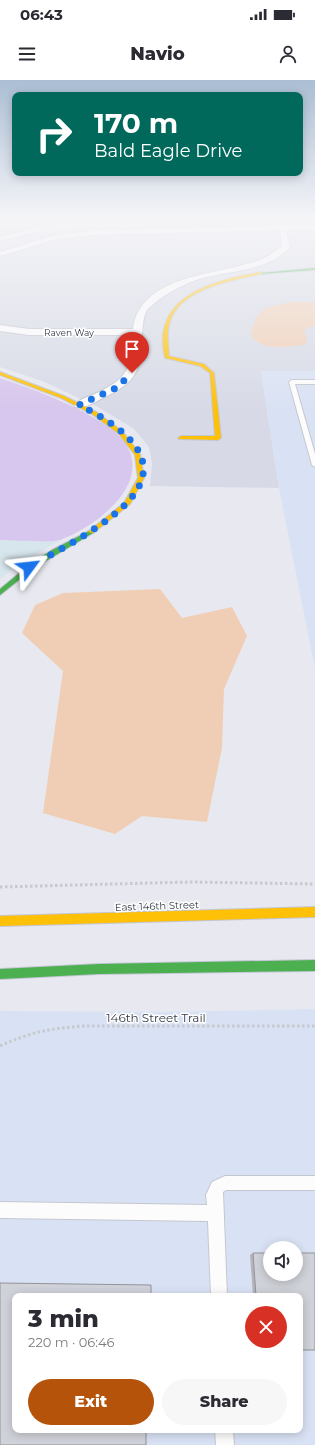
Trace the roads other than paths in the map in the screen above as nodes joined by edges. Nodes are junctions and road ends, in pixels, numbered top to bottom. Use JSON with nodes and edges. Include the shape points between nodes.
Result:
{"nodes":[{"id":1,"x":183,"y":283,"type":"edge"},
{"id":2,"x":221,"y":283,"type":"edge"},
{"id":3,"x":0,"y":328,"type":"edge"},
{"id":4,"x":137,"y":332,"type":"junction"},
{"id":5,"x":0,"y":373,"type":"edge"},
{"id":6,"x":315,"y":382,"type":"edge"},
{"id":7,"x":79,"y":405,"type":"junction"},
{"id":8,"x":181,"y":438,"type":"dead end"},
{"id":9,"x":315,"y":465,"type":"edge"},
{"id":10,"x":0,"y":593,"type":"edge"},
{"id":11,"x":315,"y":912,"type":"edge"},
{"id":12,"x":0,"y":922,"type":"edge"},
{"id":13,"x":315,"y":965,"type":"edge"},
{"id":14,"x":0,"y":974,"type":"edge"},
{"id":15,"x":315,"y":1183,"type":"edge"},
{"id":16,"x":0,"y":1210,"type":"edge"},
{"id":17,"x":215,"y":1213,"type":"junction"},
{"id":18,"x":219,"y":1293,"type":"edge"},
{"id":19,"x":224,"y":1433,"type":"edge"},
{"id":20,"x":225,"y":1445,"type":"edge"}],
"edges":[{"from":1,"to":4,"type":"street","via":[[143,309]]},
{"from":2,"to":8,"type":"main road","via":[[187,297],[170,315],[165,333],[167,357],[174,361],[194,362],[207,366],[212,373],[218,438]]},
{"from":3,"to":4,"type":"street","name":"Raven Way","via":[[29,332]]},
{"from":4,"to":7,"type":"street","via":[[132,373],[116,388]]},
{"from":5,"to":7,"type":"main road","via":[[44,388]]},
{"from":6,"to":9,"type":"lane","via":[[292,382]]},
{"from":7,"to":10,"type":"main road","via":[[114,425],[134,444],[139,451],[143,468],[139,486],[130,501],[117,514],[29,567]]},
{"from":11,"to":12,"type":"main road","name":"East 146th Street"},
{"from":13,"to":14,"type":"main road","via":[[99,969]]},
{"from":15,"to":17,"type":"lane","via":[[225,1183],[214,1195]]},
{"from":16,"to":17,"type":"lane"},
{"from":17,"to":18,"type":"lane"},
{"from":19,"to":20,"type":"lane"}]}
